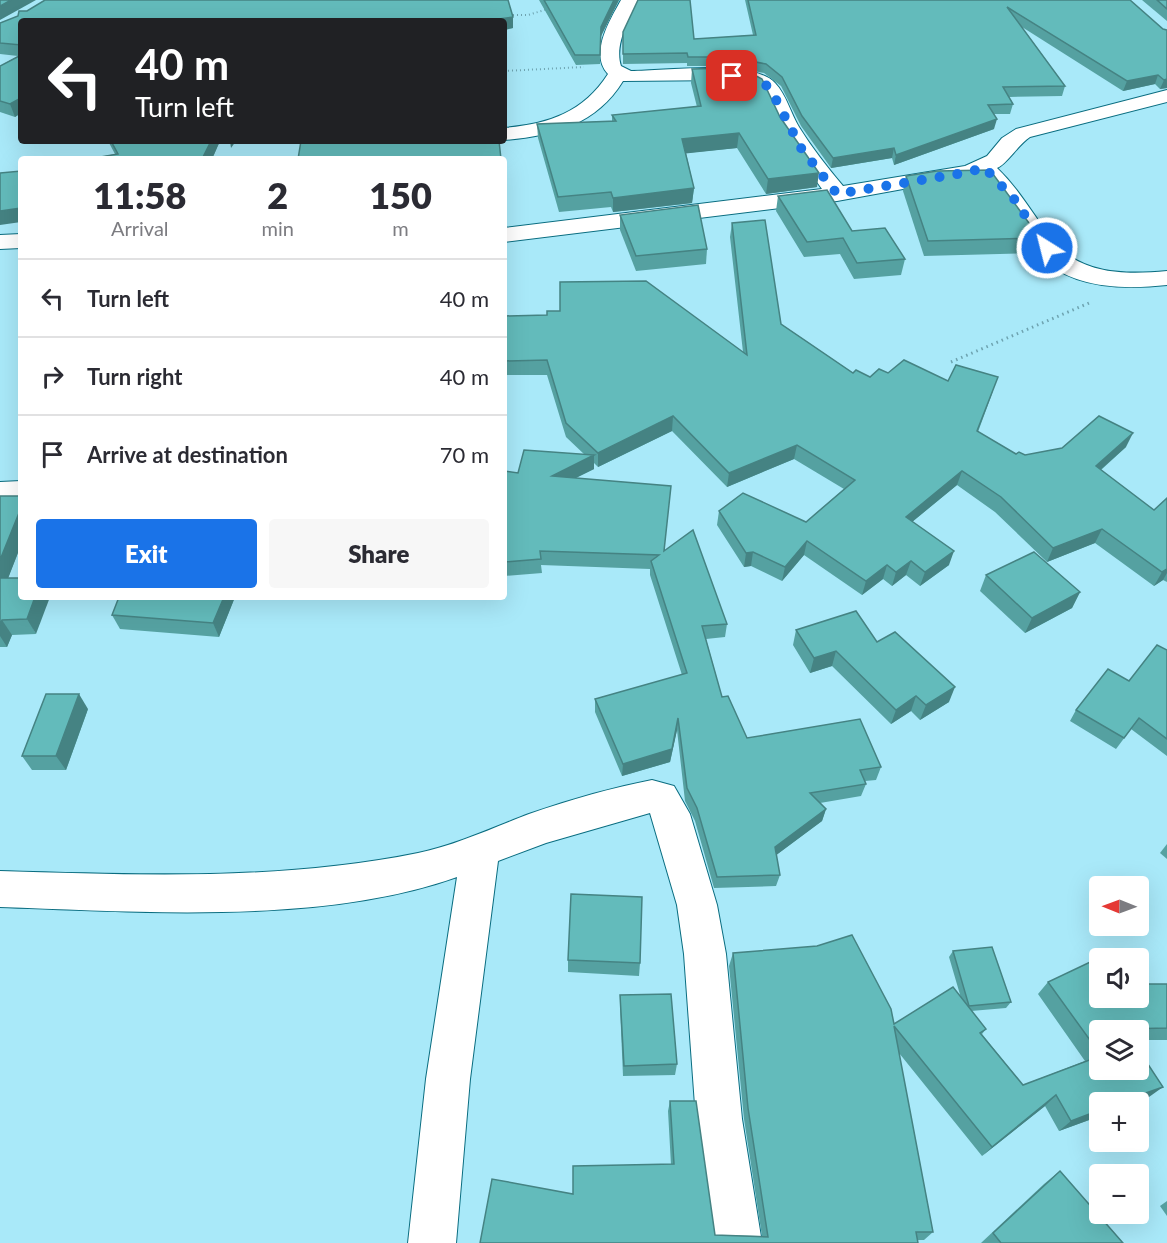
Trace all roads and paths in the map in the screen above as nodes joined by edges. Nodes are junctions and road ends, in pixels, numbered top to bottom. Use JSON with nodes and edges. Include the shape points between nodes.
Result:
{"nodes":[{"id":1,"x":630,"y":0,"type":"edge"},
{"id":2,"x":554,"y":6,"type":"edge"},
{"id":3,"x":507,"y":15,"type":"edge"},
{"id":4,"x":615,"y":69,"type":"junction"},
{"id":5,"x":507,"y":71,"type":"edge"},
{"id":6,"x":1167,"y":96,"type":"edge"},
{"id":7,"x":507,"y":134,"type":"edge"},
{"id":8,"x":984,"y":167,"type":"junction"},
{"id":9,"x":837,"y":194,"type":"junction"},
{"id":10,"x":507,"y":235,"type":"edge"},
{"id":11,"x":18,"y":241,"type":"edge"},
{"id":12,"x":0,"y":242,"type":"edge"},
{"id":13,"x":1167,"y":278,"type":"edge"},
{"id":14,"x":1128,"y":279,"type":"junction"},
{"id":15,"x":951,"y":362,"type":"dead end"},
{"id":16,"x":18,"y":491,"type":"edge"},
{"id":17,"x":0,"y":492,"type":"edge"},
{"id":18,"x":480,"y":853,"type":"junction"},
{"id":19,"x":0,"y":889,"type":"edge"},
{"id":20,"x":432,"y":1243,"type":"edge"},
{"id":21,"x":738,"y":1243,"type":"edge"}],
"edges":[{"from":1,"to":4,"type":"street","via":[[615,26],[610,54]]},
{"from":2,"to":3,"type":"path","via":[[528,15]]},
{"from":4,"to":5,"type":"path"},
{"from":4,"to":7,"type":"street","via":[[608,92],[565,124]]},
{"from":4,"to":9,"type":"street","via":[[638,76],[712,74],[765,84],[801,148]]},
{"from":6,"to":8,"type":"street","via":[[1023,133]]},
{"from":8,"to":9,"type":"street"},
{"from":8,"to":14,"type":"street","via":[[1014,199],[1038,238],[1056,258],[1076,270]]},
{"from":9,"to":10,"type":"street"},
{"from":11,"to":12,"type":"street"},
{"from":13,"to":14,"type":"street"},
{"from":14,"to":15,"type":"path","via":[[1098,300]]},
{"from":16,"to":17,"type":"street"},
{"from":18,"to":19,"type":"street","via":[[418,872],[316,886],[209,892]]},
{"from":18,"to":20,"type":"street","via":[[448,1079]]},
{"from":18,"to":21,"type":"street","via":[[532,830],[638,799],[652,796],[665,800],[697,905],[704,944],[719,1119]]}]}
